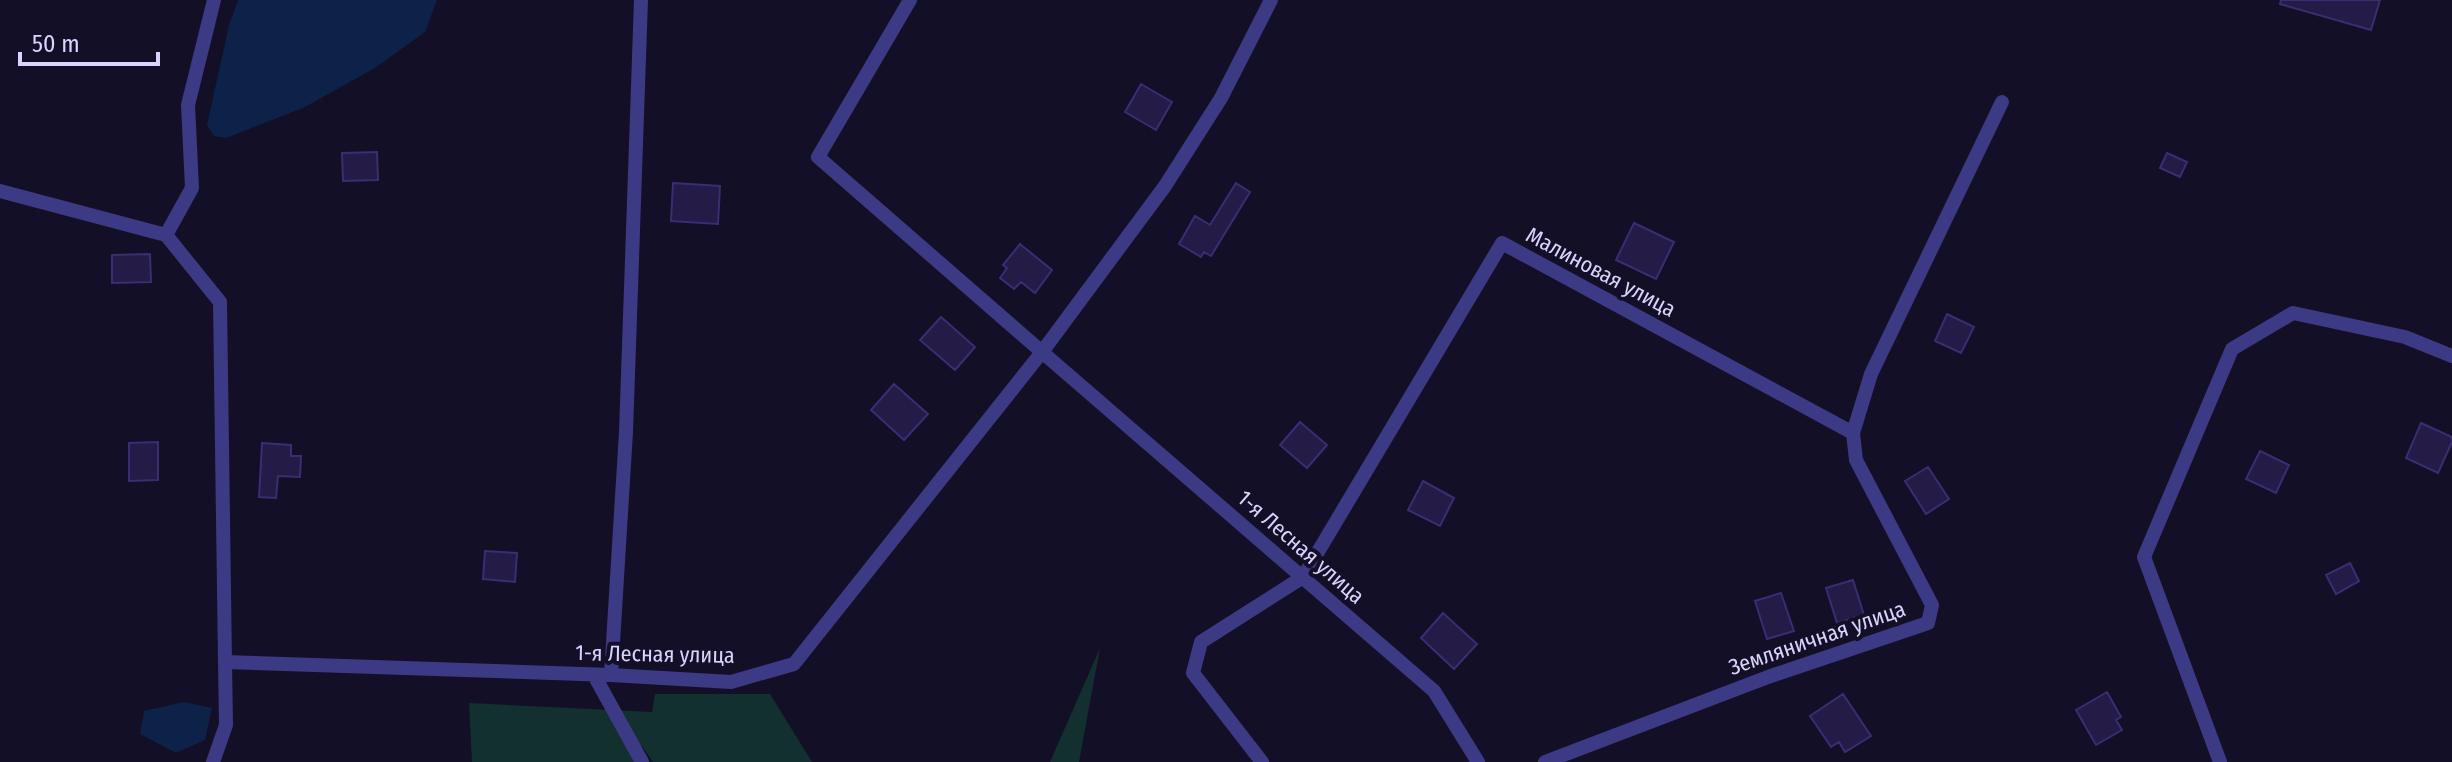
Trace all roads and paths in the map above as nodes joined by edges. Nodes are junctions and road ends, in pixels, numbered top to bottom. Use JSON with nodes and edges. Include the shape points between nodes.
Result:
{"nodes":[{"id":1,"x":214,"y":0,"type":"edge"},
{"id":2,"x":641,"y":0,"type":"edge"},
{"id":3,"x":910,"y":0,"type":"edge"},
{"id":4,"x":1271,"y":0,"type":"edge"},
{"id":5,"x":2002,"y":102,"type":"dead end"},
{"id":6,"x":0,"y":191,"type":"edge"},
{"id":7,"x":166,"y":235,"type":"junction"},
{"id":8,"x":1042,"y":352,"type":"junction"},
{"id":9,"x":2452,"y":356,"type":"edge"},
{"id":10,"x":1853,"y":433,"type":"junction"},
{"id":11,"x":1303,"y":577,"type":"junction"},
{"id":12,"x":225,"y":662,"type":"junction"},
{"id":13,"x":594,"y":675,"type":"junction"},
{"id":14,"x":611,"y":675,"type":"junction"},
{"id":15,"x":213,"y":762,"type":"edge"},
{"id":16,"x":642,"y":762,"type":"edge"},
{"id":17,"x":1262,"y":762,"type":"edge"},
{"id":18,"x":1478,"y":762,"type":"edge"},
{"id":19,"x":1545,"y":762,"type":"edge"},
{"id":20,"x":2220,"y":762,"type":"edge"}],
"edges":[{"from":1,"to":7,"type":"street","via":[[188,105],[192,188]]},
{"from":2,"to":14,"type":"street","via":[[626,432]]},
{"from":3,"to":8,"type":"street","via":[[818,157]]},
{"from":4,"to":8,"type":"street","via":[[1221,98],[1173,174]]},
{"from":5,"to":10,"type":"street","via":[[1871,374]]},
{"from":6,"to":7,"type":"street"},
{"from":7,"to":12,"type":"street","via":[[220,302]]},
{"from":8,"to":11,"type":"street","name":"1-я Лесная улица"},
{"from":8,"to":14,"type":"street","name":"1-я Лесная улица","via":[[794,664],[731,682]]},
{"from":9,"to":20,"type":"street","via":[[2405,337],[2293,313],[2232,349],[2144,557]]},
{"from":10,"to":11,"type":"street","name":"Малиновая улица","via":[[1502,243]]},
{"from":10,"to":19,"type":"street","name":"Земляничная улица","via":[[1856,460],[1932,605],[1928,623]]},
{"from":11,"to":17,"type":"street","via":[[1201,642],[1193,673]]},
{"from":11,"to":18,"type":"street","name":"1-я Лесная улица","via":[[1434,691]]},
{"from":12,"to":13,"type":"street","name":"1-я Лесная улица"},
{"from":12,"to":15,"type":"street","via":[[226,725]]},
{"from":13,"to":14,"type":"street","name":"1-я Лесная улица"},
{"from":13,"to":16,"type":"street"}]}
